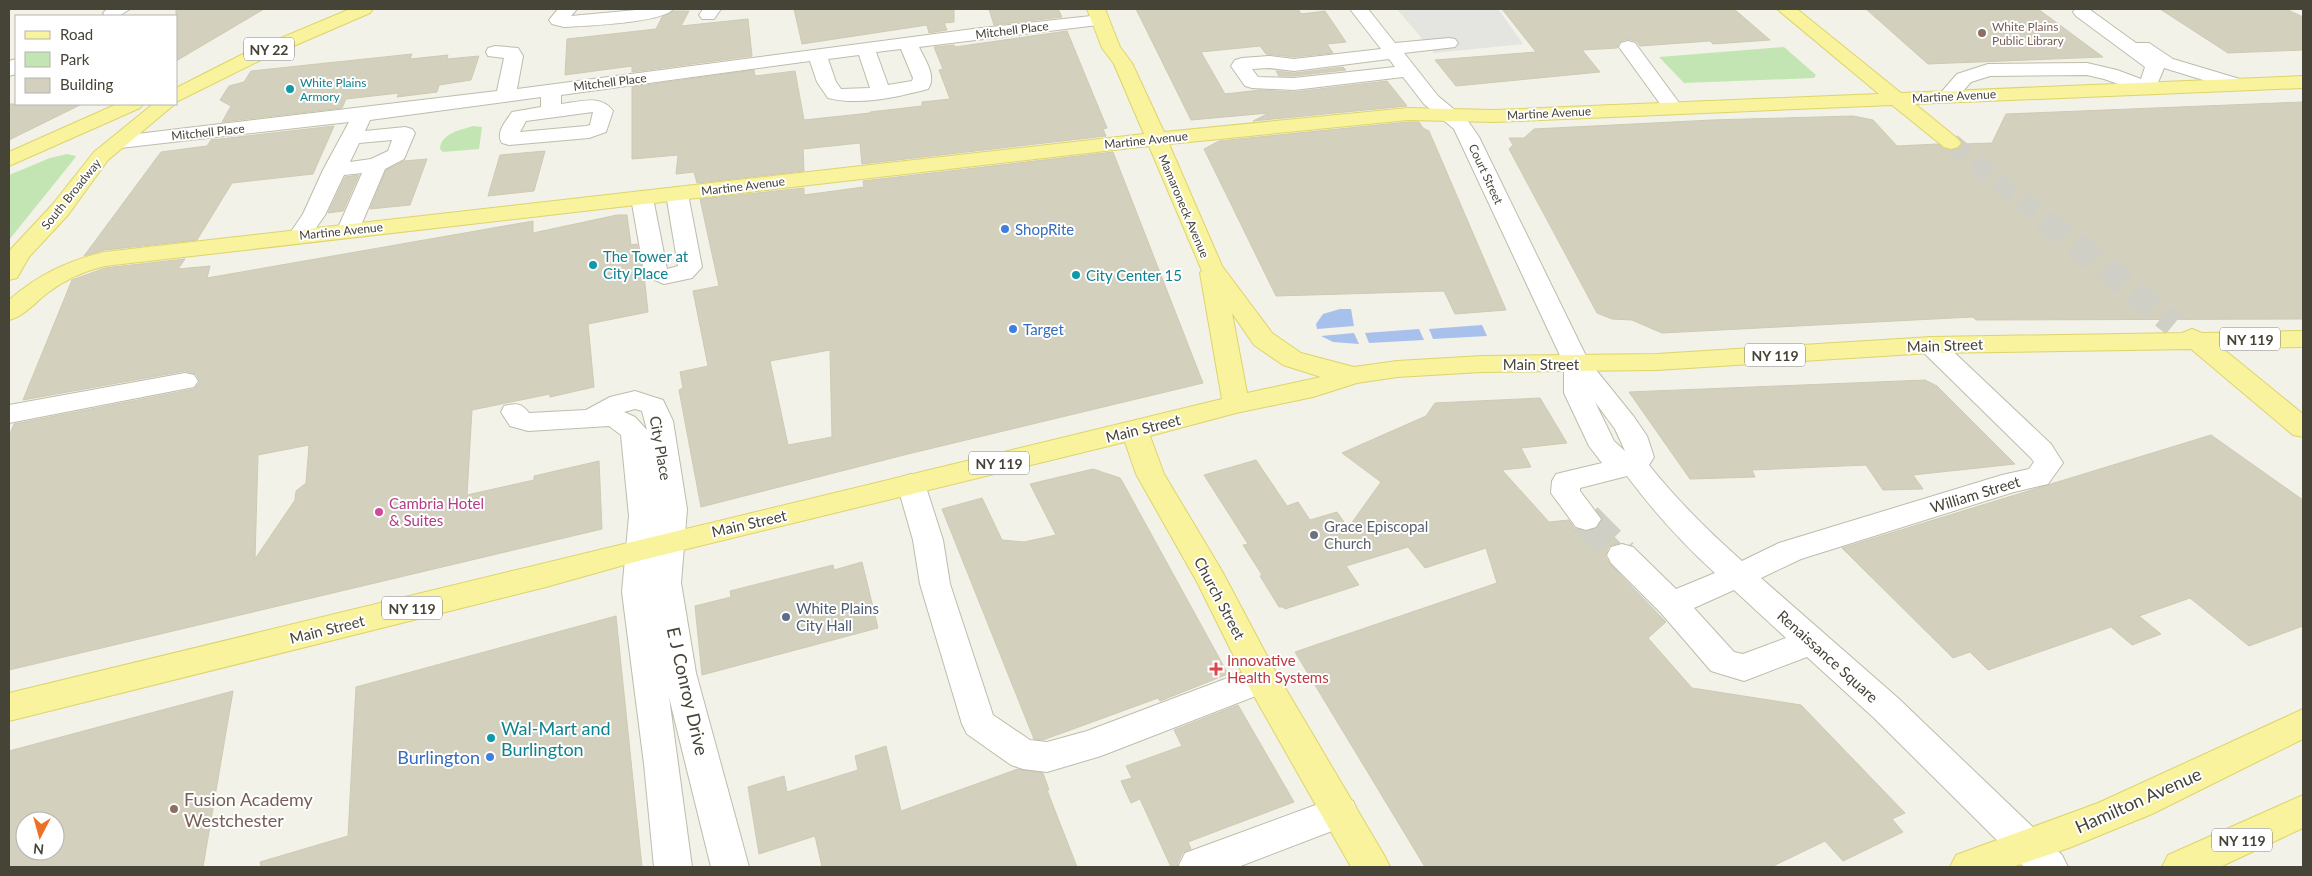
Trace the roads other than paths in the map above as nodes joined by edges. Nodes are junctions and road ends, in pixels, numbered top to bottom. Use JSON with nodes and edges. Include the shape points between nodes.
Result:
{"nodes":[{"id":1,"x":341,"y":9,"type":"edge"},
{"id":2,"x":364,"y":9,"type":"edge"},
{"id":3,"x":568,"y":9,"type":"edge"},
{"id":4,"x":664,"y":9,"type":"edge"},
{"id":5,"x":1359,"y":9,"type":"edge"},
{"id":6,"x":1795,"y":12,"type":"edge"},
{"id":7,"x":1098,"y":14,"type":"edge"},
{"id":8,"x":1446,"y":40,"type":"dead end"},
{"id":9,"x":908,"y":43,"type":"junction"},
{"id":10,"x":1628,"y":47,"type":"dead end"},
{"id":11,"x":1390,"y":48,"type":"junction"},
{"id":12,"x":866,"y":49,"type":"junction"},
{"id":13,"x":495,"y":52,"type":"dead end"},
{"id":14,"x":818,"y":55,"type":"junction"},
{"id":15,"x":1408,"y":71,"type":"junction"},
{"id":16,"x":178,"y":81,"type":"edge"},
{"id":17,"x":2303,"y":82,"type":"edge"},
{"id":18,"x":2236,"y":84,"type":"junction"},
{"id":19,"x":2147,"y":88,"type":"junction"},
{"id":20,"x":551,"y":90,"type":"junction"},
{"id":21,"x":881,"y":92,"type":"junction"},
{"id":22,"x":178,"y":95,"type":"edge"},
{"id":23,"x":506,"y":96,"type":"junction"},
{"id":24,"x":1896,"y":99,"type":"junction"},
{"id":25,"x":131,"y":105,"type":"edge"},
{"id":26,"x":164,"y":105,"type":"edge"},
{"id":27,"x":1673,"y":108,"type":"junction"},
{"id":28,"x":558,"y":110,"type":"dead end"},
{"id":29,"x":363,"y":114,"type":"junction"},
{"id":30,"x":1448,"y":114,"type":"junction"},
{"id":31,"x":350,"y":138,"type":"junction"},
{"id":32,"x":1156,"y":139,"type":"junction"},
{"id":33,"x":120,"y":142,"type":"junction"},
{"id":34,"x":1951,"y":143,"type":"tunnel mouth"},
{"id":35,"x":9,"y":161,"type":"edge"},
{"id":36,"x":376,"y":165,"type":"junction"},
{"id":37,"x":334,"y":170,"type":"junction"},
{"id":38,"x":677,"y":194,"type":"junction"},
{"id":39,"x":642,"y":198,"type":"junction"},
{"id":40,"x":348,"y":230,"type":"junction"},
{"id":41,"x":299,"y":236,"type":"junction"},
{"id":42,"x":1211,"y":267,"type":"junction"},
{"id":43,"x":9,"y":273,"type":"edge"},
{"id":44,"x":9,"y":313,"type":"edge"},
{"id":45,"x":2174,"y":324,"type":"tunnel mouth"},
{"id":46,"x":2303,"y":339,"type":"edge"},
{"id":47,"x":2196,"y":340,"type":"junction"},
{"id":48,"x":1931,"y":345,"type":"junction"},
{"id":49,"x":1577,"y":364,"type":"junction"},
{"id":50,"x":1354,"y":375,"type":"junction"},
{"id":51,"x":185,"y":381,"type":"dead end"},
{"id":52,"x":1236,"y":404,"type":"junction"},
{"id":53,"x":514,"y":412,"type":"dead end"},
{"id":54,"x":9,"y":414,"type":"edge"},
{"id":55,"x":2303,"y":428,"type":"edge"},
{"id":56,"x":1134,"y":430,"type":"junction"},
{"id":57,"x":1634,"y":464,"type":"junction"},
{"id":58,"x":910,"y":484,"type":"junction"},
{"id":59,"x":1586,"y":519,"type":"tunnel mouth"},
{"id":60,"x":655,"y":545,"type":"junction"},
{"id":61,"x":1622,"y":555,"type":"tunnel mouth"},
{"id":62,"x":1738,"y":576,"type":"junction"},
{"id":63,"x":1672,"y":604,"type":"junction"},
{"id":64,"x":1812,"y":641,"type":"junction"},
{"id":65,"x":1262,"y":679,"type":"junction"},
{"id":66,"x":9,"y":707,"type":"edge"},
{"id":67,"x":2303,"y":723,"type":"edge"},
{"id":68,"x":662,"y":764,"type":"junction"},
{"id":69,"x":2303,"y":811,"type":"edge"},
{"id":70,"x":1340,"y":812,"type":"junction"},
{"id":71,"x":2038,"y":857,"type":"edge"},
{"id":72,"x":1198,"y":865,"type":"dead end"},
{"id":73,"x":673,"y":867,"type":"edge"},
{"id":74,"x":692,"y":867,"type":"edge"},
{"id":75,"x":730,"y":867,"type":"edge"},
{"id":76,"x":1372,"y":867,"type":"edge"},
{"id":77,"x":1969,"y":867,"type":"edge"},
{"id":78,"x":2181,"y":867,"type":"edge"}],
"edges":[{"from":1,"to":16,"type":"main road","number":"NY 22"},
{"from":2,"to":22,"type":"main road","number":"NY 22","via":[[252,57]]},
{"from":3,"to":4,"type":"street","via":[[558,20],[649,14]]},
{"from":5,"to":11,"type":"street","name":"Court Street"},
{"from":6,"to":24,"type":"main road"},
{"from":7,"to":9,"type":"street","name":"Mitchell Place"},
{"from":7,"to":32,"type":"main road","name":"Mamaroneck Avenue","via":[[1111,48],[1123,63]]},
{"from":8,"to":11,"type":"street"},
{"from":9,"to":12,"type":"street","name":"Mitchell Place"},
{"from":9,"to":21,"type":"street","via":[[924,82],[914,87]]},
{"from":10,"to":27,"type":"street"},
{"from":11,"to":15,"type":"street","name":"Court Street"},
{"from":11,"to":15,"type":"street","via":[[1294,65],[1262,62],[1240,66],[1252,82],[1277,85]]},
{"from":12,"to":14,"type":"street","name":"Mitchell Place"},
{"from":12,"to":21,"type":"street"},
{"from":13,"to":23,"type":"street","via":[[511,52],[514,56]]},
{"from":14,"to":20,"type":"street","name":"Mitchell Place"},
{"from":14,"to":21,"type":"street","via":[[830,89],[835,94],[850,96]]},
{"from":15,"to":30,"type":"street","name":"Court Street","via":[[1431,100]]},
{"from":17,"to":18,"type":"main road","name":"Martine Avenue"},
{"from":18,"to":19,"type":"main road","name":"Martine Avenue"},
{"from":18,"to":19,"type":"street","via":[[2166,64],[2087,12],[2153,64],[2155,68]]},
{"from":19,"to":24,"type":"main road","name":"Martine Avenue"},
{"from":20,"to":23,"type":"street","name":"Mitchell Place"},
{"from":20,"to":28,"type":"street","via":[[551,107]]},
{"from":23,"to":29,"type":"street","name":"Mitchell Place"},
{"from":24,"to":27,"type":"main road","name":"Martine Avenue"},
{"from":24,"to":34,"type":"main road"},
{"from":25,"to":35,"type":"main road"},
{"from":26,"to":33,"type":"main road","name":"South Broadway"},
{"from":27,"to":30,"type":"main road","name":"Martine Avenue","via":[[1494,116]]},
{"from":29,"to":31,"type":"street"},
{"from":29,"to":33,"type":"street","name":"Mitchell Place"},
{"from":30,"to":32,"type":"main road","name":"Martine Avenue","via":[[1408,114]]},
{"from":30,"to":49,"type":"street","name":"Court Street","via":[[1469,137]]},
{"from":31,"to":36,"type":"street","via":[[404,133],[397,155]]},
{"from":31,"to":37,"type":"street"},
{"from":32,"to":38,"type":"main road","name":"Martine Avenue"},
{"from":32,"to":42,"type":"main road","name":"Mamaroneck Avenue"},
{"from":33,"to":35,"type":"main road","via":[[46,149]]},
{"from":33,"to":43,"type":"main road","name":"South Broadway","via":[[102,156],[60,210],[19,254]]},
{"from":36,"to":37,"type":"street"},
{"from":36,"to":40,"type":"street"},
{"from":37,"to":41,"type":"street","via":[[314,215]]},
{"from":38,"to":39,"type":"main road","name":"Martine Avenue"},
{"from":38,"to":39,"type":"street","via":[[690,267],[684,273],[664,277],[656,272]]},
{"from":39,"to":40,"type":"main road","name":"Martine Avenue"},
{"from":40,"to":41,"type":"main road","name":"Martine Avenue"},
{"from":41,"to":44,"type":"main road","name":"Martine Avenue","via":[[113,258],[80,265],[35,289]]},
{"from":42,"to":50,"type":"main road","name":"Mamaroneck Avenue","via":[[1263,339],[1292,359]]},
{"from":42,"to":52,"type":"main road","name":"Mamaroneck Avenue"},
{"from":45,"to":47,"type":"main road"},
{"from":46,"to":47,"type":"main road","name":"Main Street","number":"NY 119"},
{"from":47,"to":48,"type":"main road","name":"Main Street","number":"NY 119"},
{"from":47,"to":55,"type":"main road"},
{"from":48,"to":49,"type":"main road","name":"Main Street","number":"NY 119"},
{"from":48,"to":62,"type":"street","name":"William Street","via":[[2046,457],[2049,463],[2038,477],[2012,482],[1790,551]]},
{"from":49,"to":50,"type":"main road","name":"Main Street","number":"NY 119","via":[[1482,364]]},
{"from":49,"to":57,"type":"street","via":[[1577,393],[1603,446],[1621,461]]},
{"from":50,"to":52,"type":"main road","name":"Main Street","number":"NY 119","via":[[1314,388]]},
{"from":51,"to":54,"type":"street"},
{"from":52,"to":56,"type":"main road","name":"Main Street","number":"NY 119"},
{"from":53,"to":60,"type":"street","name":"City Place","via":[[520,420],[528,422],[592,418],[618,419],[625,423],[634,432],[644,516]]},
{"from":56,"to":58,"type":"main road","name":"Main Street","number":"NY 119"},
{"from":56,"to":65,"type":"main road","name":"Church Street","via":[[1150,474],[1211,579]]},
{"from":57,"to":59,"type":"street","via":[[1566,481],[1565,493]]},
{"from":57,"to":62,"type":"street","name":"Renaissance Square","via":[[1680,522]]},
{"from":58,"to":60,"type":"main road","name":"Main Street","number":"NY 119"},
{"from":58,"to":65,"type":"street","via":[[928,540],[935,584],[979,724],[1023,754],[1047,757],[1089,745]]},
{"from":60,"to":66,"type":"main road","name":"Main Street","number":"NY 119","via":[[546,575]]},
{"from":60,"to":68,"type":"street","name":"E J Conroy Drive","via":[[638,592]]},
{"from":60,"to":75,"type":"street","name":"E J Conroy Drive","via":[[666,583],[680,674]]},
{"from":61,"to":63,"type":"street"},
{"from":62,"to":63,"type":"street","name":"William Street"},
{"from":62,"to":64,"type":"street","name":"Renaissance Square"},
{"from":63,"to":64,"type":"street","via":[[1723,662],[1744,668]]},
{"from":64,"to":71,"type":"street","name":"Renaissance Square","via":[[1886,708]]},
{"from":65,"to":70,"type":"main road","name":"Church Street"},
{"from":67,"to":71,"type":"main road","name":"Hamilton Avenue","via":[[2084,825]]},
{"from":68,"to":73,"type":"street","name":"E J Conroy Drive"},
{"from":68,"to":74,"type":"street"},
{"from":69,"to":78,"type":"main road","number":"NY 119"},
{"from":70,"to":72,"type":"street"},
{"from":70,"to":76,"type":"main road","name":"Church Street"},
{"from":71,"to":77,"type":"main road","name":"Hamilton Avenue"}]}
